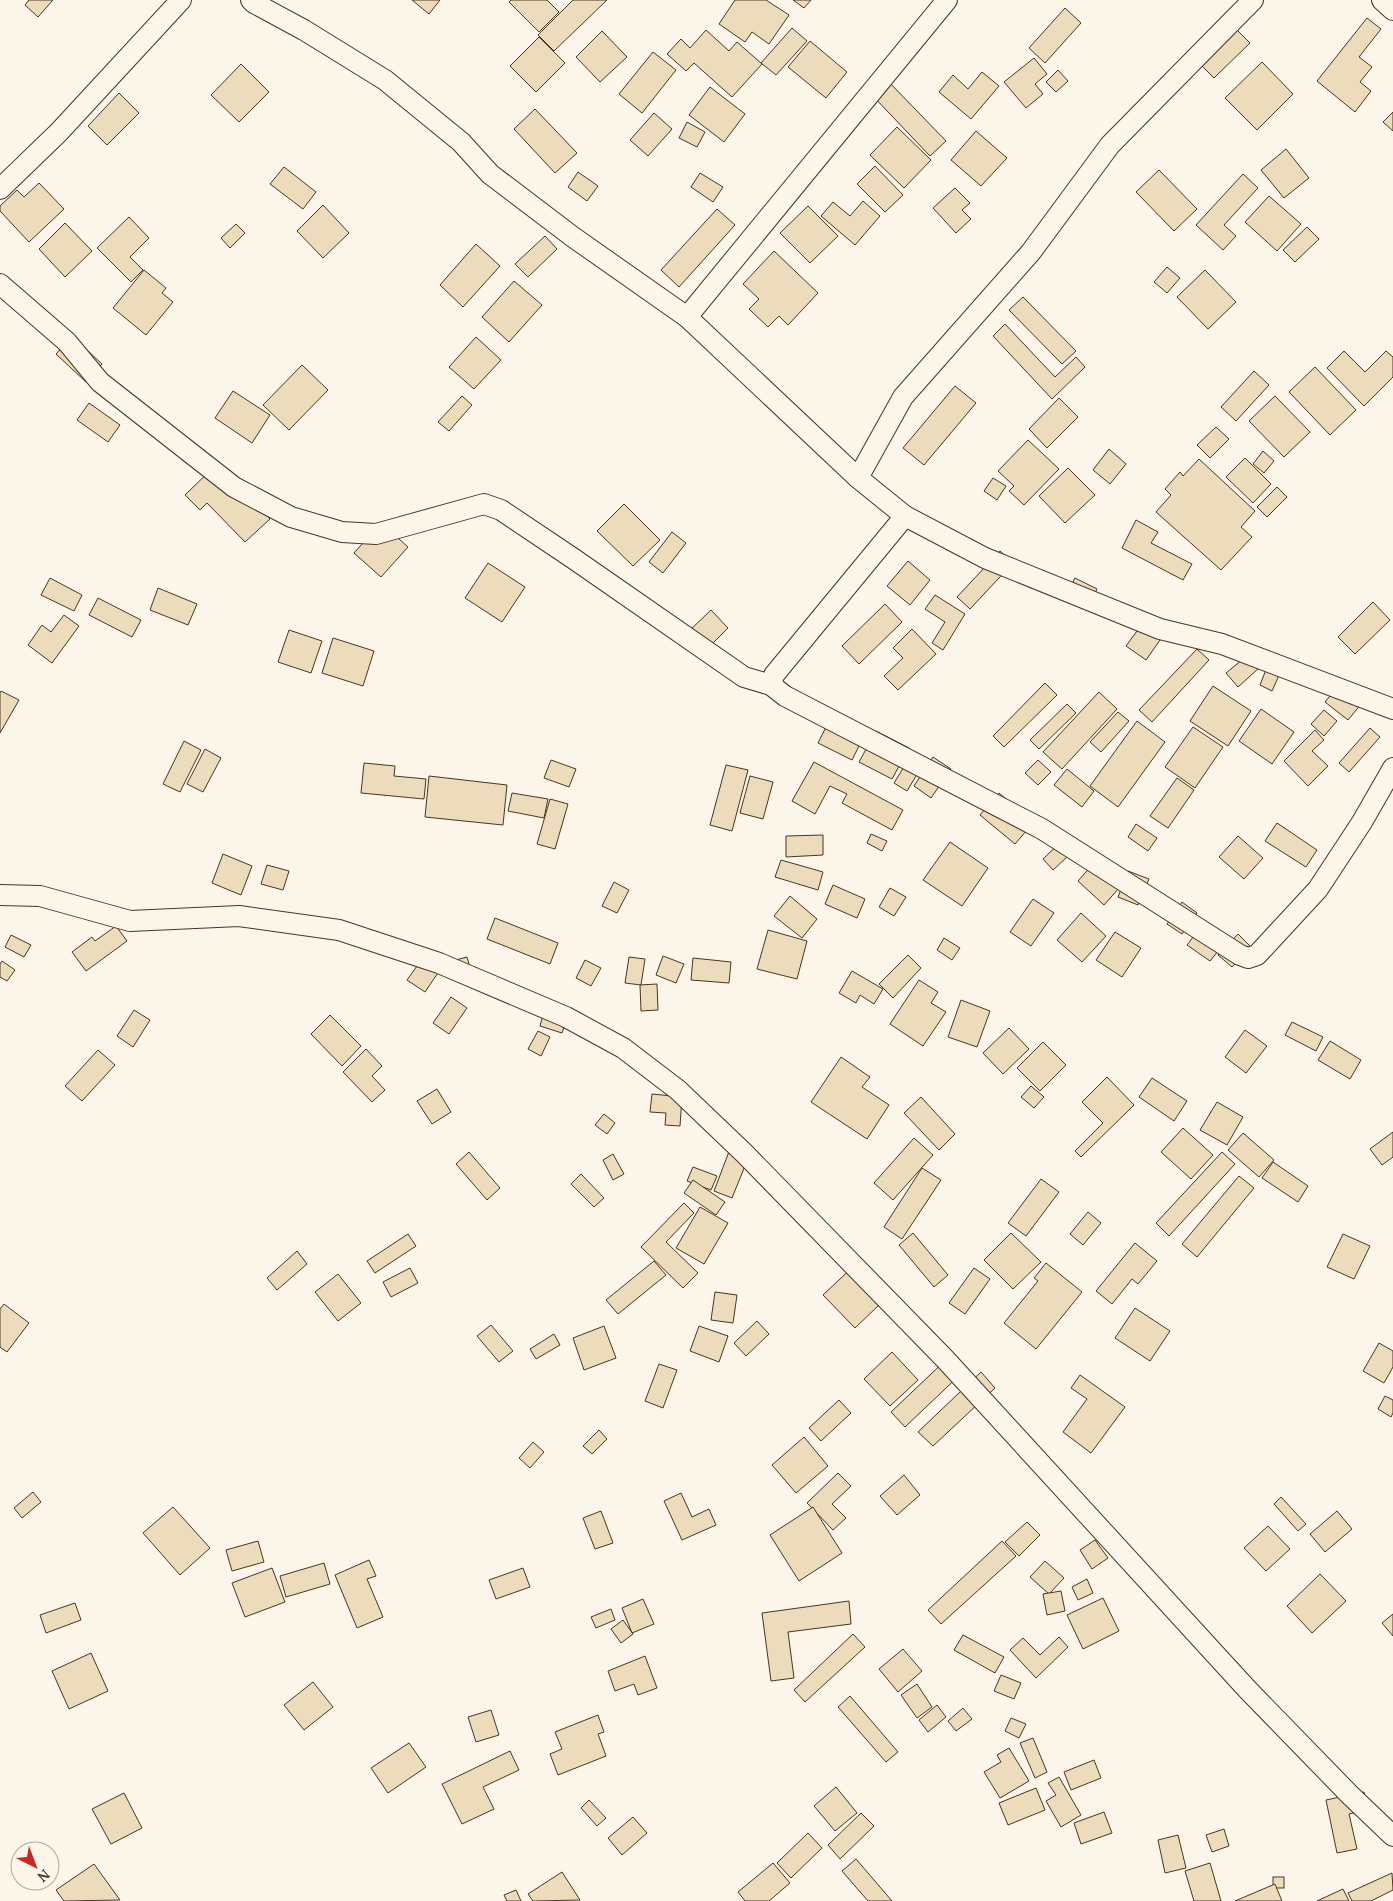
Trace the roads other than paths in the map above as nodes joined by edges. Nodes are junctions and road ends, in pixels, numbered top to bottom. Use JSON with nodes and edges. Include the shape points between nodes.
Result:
{"nodes":[{"id":1,"x":181,"y":0,"type":"edge"},
{"id":2,"x":251,"y":0,"type":"edge"},
{"id":3,"x":947,"y":0,"type":"edge"},
{"id":4,"x":1253,"y":0,"type":"edge"},
{"id":5,"x":1382,"y":0,"type":"edge"},
{"id":6,"x":1393,"y":10,"type":"edge"},
{"id":7,"x":0,"y":189,"type":"edge"},
{"id":8,"x":0,"y":284,"type":"edge"},
{"id":9,"x":687,"y":317,"type":"junction"},
{"id":10,"x":858,"y":478,"type":"junction"},
{"id":11,"x":906,"y":516,"type":"junction"},
{"id":12,"x":771,"y":685,"type":"junction"},
{"id":13,"x":1393,"y":709,"type":"edge"},
{"id":14,"x":1393,"y":768,"type":"edge"},
{"id":15,"x":0,"y":895,"type":"edge"},
{"id":16,"x":1393,"y":1836,"type":"edge"}],
"edges":[{"from":1,"to":7,"type":"street","via":[[59,132]]},
{"from":2,"to":9,"type":"street","via":[[385,80],[461,142],[490,174],[572,237]]},
{"from":3,"to":9,"type":"street"},
{"from":4,"to":10,"type":"street","via":[[1110,145],[1031,252],[903,397]]},
{"from":5,"to":6,"type":"street"},
{"from":8,"to":12,"type":"street","via":[[67,342],[100,382],[234,487],[250,496],[291,516],[342,532],[376,534],[484,504],[501,510],[744,676]]},
{"from":9,"to":10,"type":"street"},
{"from":10,"to":11,"type":"street"},
{"from":11,"to":12,"type":"street","via":[[774,675]]},
{"from":11,"to":13,"type":"street","via":[[985,558],[1151,626],[1222,644]]},
{"from":12,"to":14,"type":"street","via":[[785,696],[1042,829],[1248,958],[1257,955],[1318,889]]},
{"from":15,"to":16,"type":"street","via":[[40,896],[130,921],[239,916],[339,930],[439,962],[566,1017],[623,1048],[678,1090],[752,1160],[945,1359],[1247,1689]]}]}
